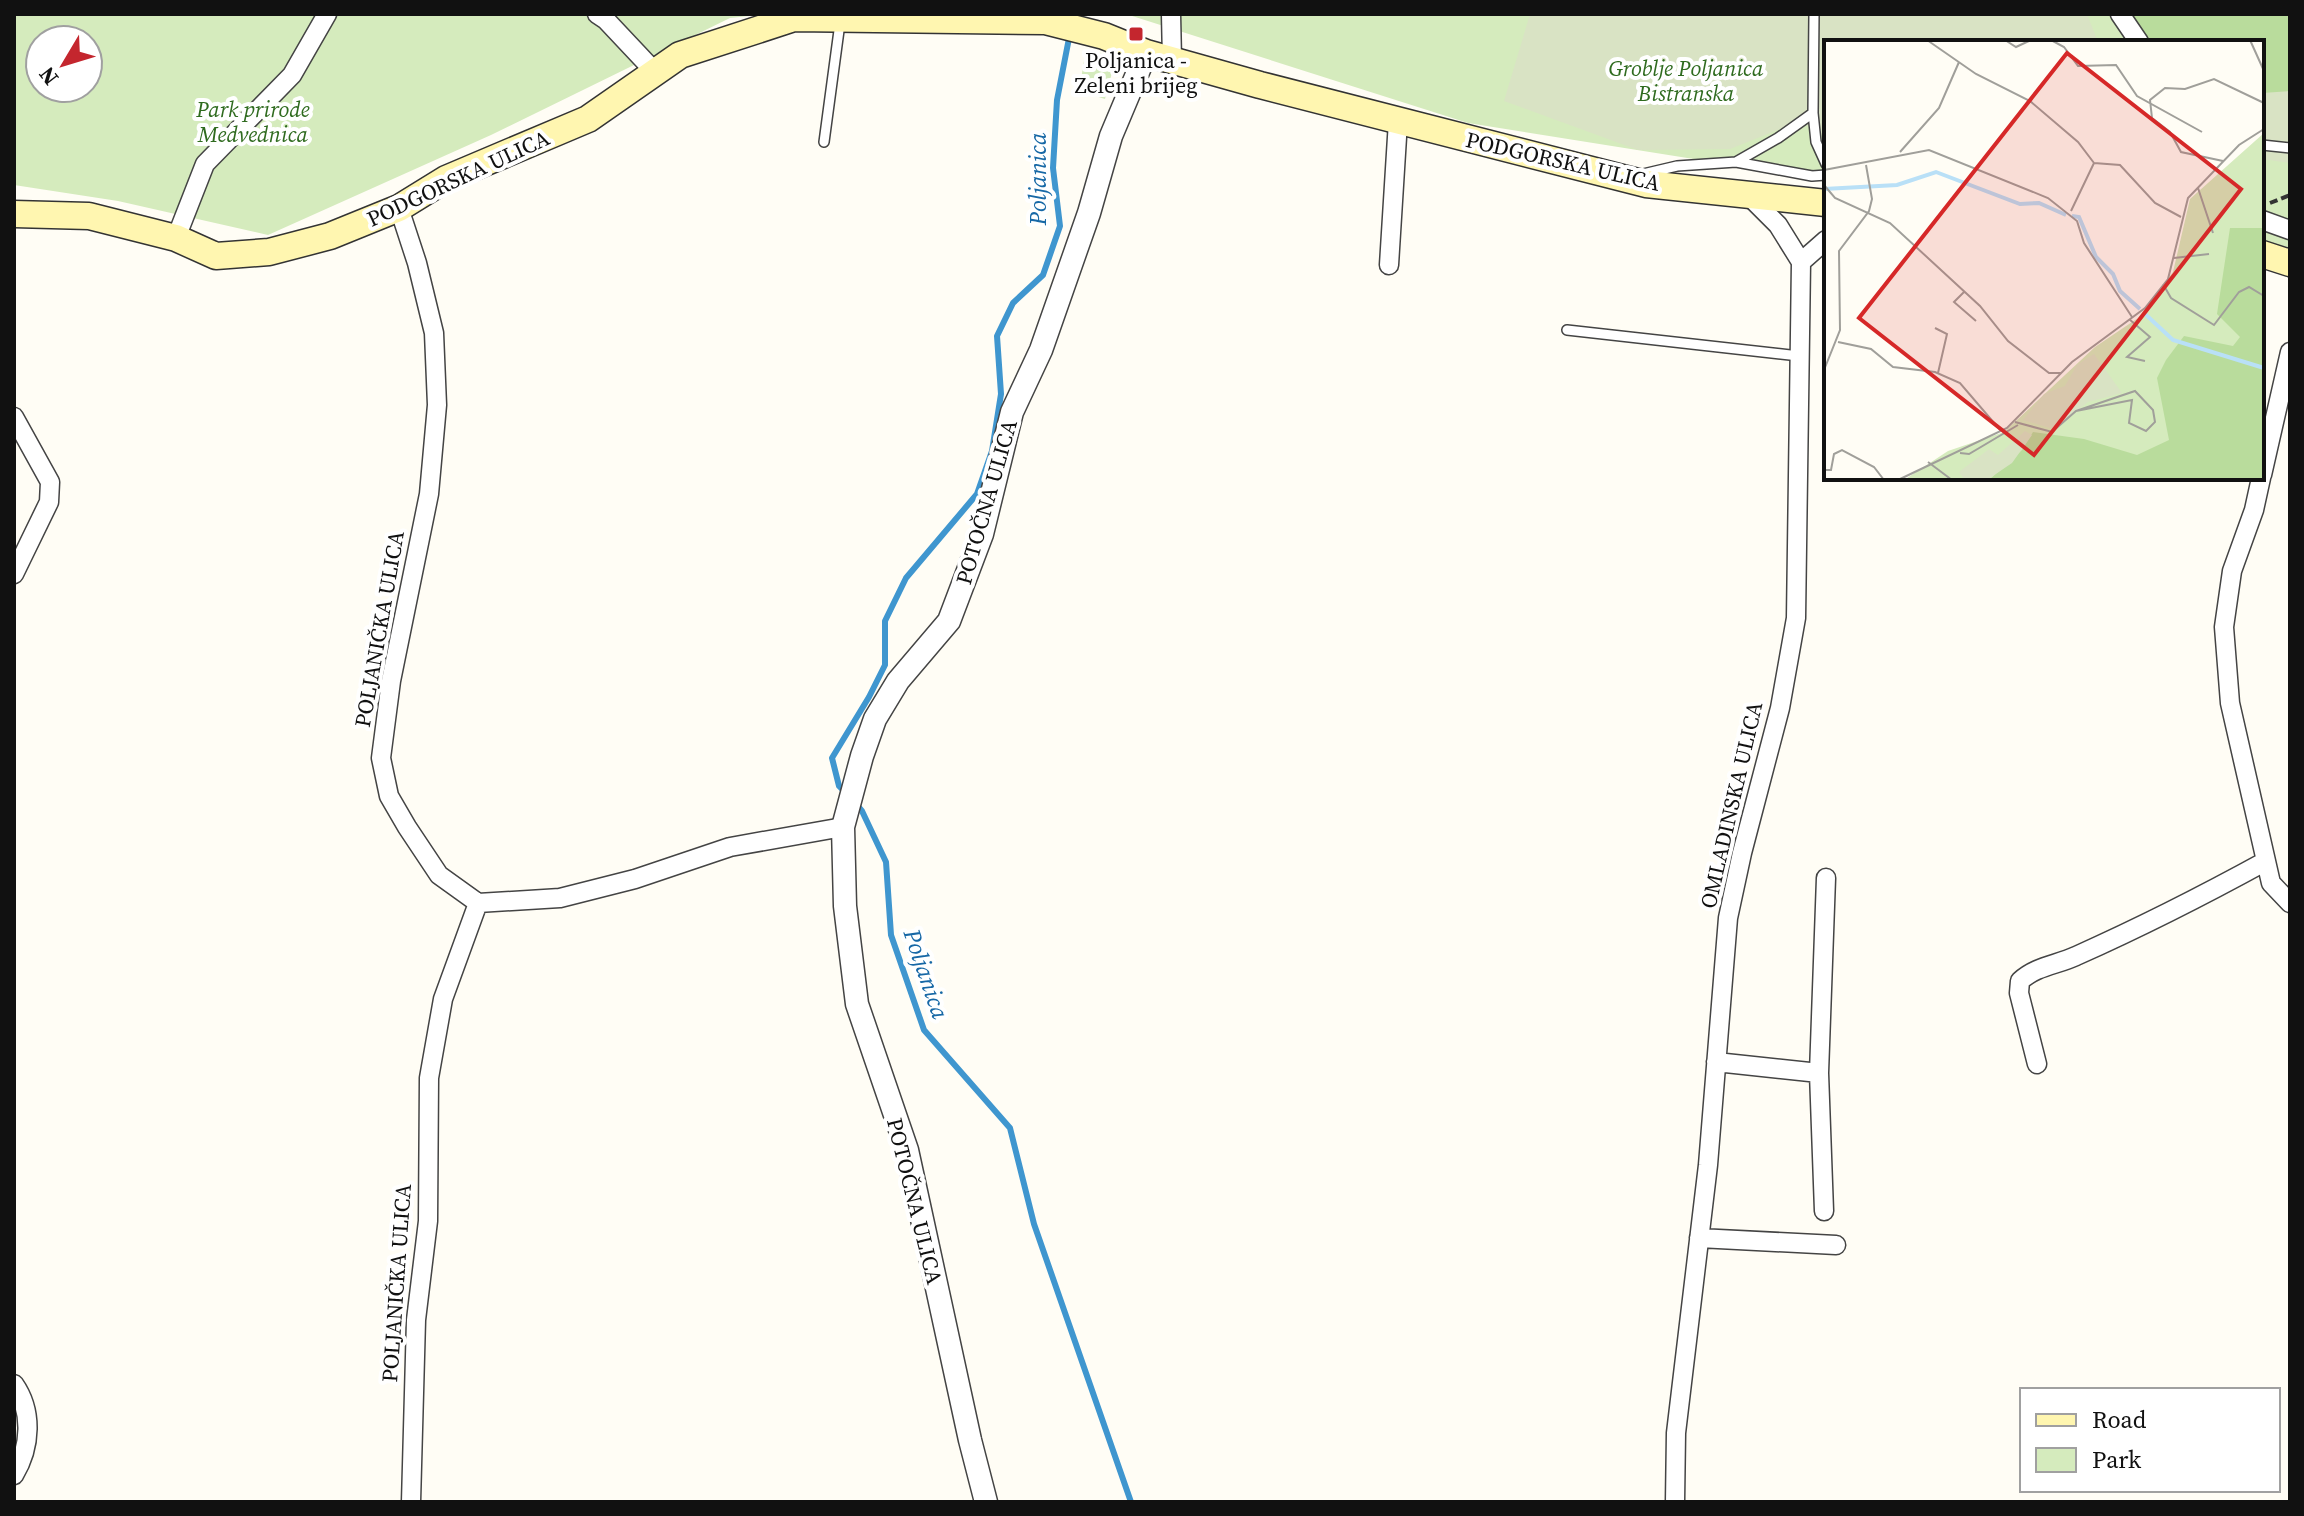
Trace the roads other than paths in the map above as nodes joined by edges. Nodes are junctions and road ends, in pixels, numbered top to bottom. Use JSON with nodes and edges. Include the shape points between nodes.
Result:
{"nodes":[{"id":1,"x":327,"y":14,"type":"edge"},
{"id":2,"x":597,"y":14,"type":"edge"},
{"id":3,"x":1171,"y":14,"type":"edge"},
{"id":4,"x":1814,"y":14,"type":"edge"},
{"id":5,"x":2120,"y":14,"type":"edge"},
{"id":6,"x":841,"y":16,"type":"edge"},
{"id":7,"x":2138,"y":40,"type":"edge"},
{"id":8,"x":1146,"y":53,"type":"junction"},
{"id":9,"x":1172,"y":60,"type":"junction"},
{"id":10,"x":654,"y":71,"type":"junction"},
{"id":11,"x":1813,"y":113,"type":"junction"},
{"id":12,"x":1398,"y":121,"type":"junction"},
{"id":13,"x":824,"y":142,"type":"dead end"},
{"id":14,"x":2264,"y":145,"type":"edge"},
{"id":15,"x":2290,"y":148,"type":"edge"},
{"id":16,"x":1824,"y":160,"type":"edge"},
{"id":17,"x":1736,"y":162,"type":"junction"},
{"id":18,"x":1824,"y":175,"type":"edge"},
{"id":19,"x":1624,"y":179,"type":"junction"},
{"id":20,"x":1746,"y":193,"type":"junction"},
{"id":21,"x":1824,"y":203,"type":"edge"},
{"id":22,"x":399,"y":208,"type":"junction"},
{"id":23,"x":14,"y":214,"type":"edge"},
{"id":24,"x":2264,"y":221,"type":"edge"},
{"id":25,"x":2290,"y":230,"type":"edge"},
{"id":26,"x":176,"y":238,"type":"junction"},
{"id":27,"x":1824,"y":242,"type":"edge"},
{"id":28,"x":2264,"y":255,"type":"edge"},
{"id":29,"x":1801,"y":262,"type":"junction"},
{"id":30,"x":2290,"y":263,"type":"edge"},
{"id":31,"x":1389,"y":265,"type":"dead end"},
{"id":32,"x":1567,"y":330,"type":"dead end"},
{"id":33,"x":2290,"y":352,"type":"edge"},
{"id":34,"x":1799,"y":356,"type":"junction"},
{"id":35,"x":14,"y":417,"type":"edge"},
{"id":36,"x":2264,"y":467,"type":"edge"},
{"id":37,"x":2261,"y":480,"type":"edge"},
{"id":38,"x":14,"y":574,"type":"edge"},
{"id":39,"x":845,"y":820,"type":"junction"},
{"id":40,"x":2266,"y":861,"type":"junction"},
{"id":41,"x":1826,"y":878,"type":"dead end"},
{"id":42,"x":478,"y":903,"type":"junction"},
{"id":43,"x":2290,"y":903,"type":"edge"},
{"id":44,"x":1716,"y":1062,"type":"junction"},
{"id":45,"x":2037,"y":1064,"type":"dead end"},
{"id":46,"x":1819,"y":1073,"type":"junction"},
{"id":47,"x":1824,"y":1211,"type":"dead end"},
{"id":48,"x":1699,"y":1238,"type":"junction"},
{"id":49,"x":1836,"y":1245,"type":"dead end"},
{"id":50,"x":14,"y":1384,"type":"edge"},
{"id":51,"x":14,"y":1475,"type":"edge"},
{"id":52,"x":411,"y":1502,"type":"edge"},
{"id":53,"x":986,"y":1502,"type":"edge"},
{"id":54,"x":1675,"y":1502,"type":"edge"}],
"edges":[{"from":1,"to":26,"type":"street","via":[[292,75],[205,164]]},
{"from":2,"to":10,"type":"street"},
{"from":3,"to":9,"type":"street"},
{"from":4,"to":11,"type":"lane"},
{"from":5,"to":7,"type":"street"},
{"from":6,"to":8,"type":"main road","name":"PODGORSKA ULICA","via":[[1045,21]]},
{"from":6,"to":10,"type":"main road","name":"PODGORSKA ULICA","via":[[794,18],[680,55]]},
{"from":6,"to":13,"type":"lane"},
{"from":8,"to":9,"type":"main road","name":"PODGORSKA ULICA"},
{"from":8,"to":39,"type":"street","name":"POTOČNA ULICA","via":[[1111,136],[1041,350],[1012,412],[982,534],[949,621],[898,681],[875,719]]},
{"from":9,"to":12,"type":"main road","name":"PODGORSKA ULICA"},
{"from":10,"to":22,"type":"main road","name":"PODGORSKA ULICA","via":[[588,119],[446,179]]},
{"from":11,"to":16,"type":"lane"},
{"from":11,"to":17,"type":"lane"},
{"from":12,"to":19,"type":"main road","name":"PODGORSKA ULICA"},
{"from":12,"to":31,"type":"street"},
{"from":14,"to":15,"type":"lane"},
{"from":17,"to":18,"type":"lane"},
{"from":17,"to":19,"type":"lane","via":[[1677,166]]},
{"from":19,"to":20,"type":"main road","name":"PODGORSKA ULICA"},
{"from":20,"to":21,"type":"main road","name":"PODGORSKA ULICA"},
{"from":20,"to":29,"type":"street","via":[[1778,225]]},
{"from":22,"to":26,"type":"main road","name":"PODGORSKA ULICA","via":[[330,236],[269,252],[216,256]]},
{"from":22,"to":42,"type":"street","name":"POLJANIČKA ULICA","via":[[434,333],[437,405],[429,494],[381,758],[389,796],[439,875]]},
{"from":23,"to":26,"type":"main road","name":"PODGORSKA ULICA","via":[[89,216]]},
{"from":24,"to":25,"type":"street"},
{"from":27,"to":29,"type":"street"},
{"from":28,"to":30,"type":"main road"},
{"from":29,"to":34,"type":"street","name":"OMLADINSKA ULICA"},
{"from":32,"to":34,"type":"lane"},
{"from":33,"to":36,"type":"street"},
{"from":34,"to":44,"type":"street","name":"OMLADINSKA ULICA","via":[[1796,618],[1780,708],[1728,918]]},
{"from":35,"to":38,"type":"street","via":[[50,482],[49,502]]},
{"from":37,"to":40,"type":"street","via":[[2232,571],[2224,627],[2230,703]]},
{"from":39,"to":42,"type":"street","via":[[730,847],[560,898]]},
{"from":39,"to":53,"type":"street","name":"POTOČNA ULICA","via":[[845,906],[857,1004],[907,1150]]},
{"from":40,"to":43,"type":"street","via":[[2271,883]]},
{"from":40,"to":45,"type":"street","via":[[2073,958],[2030,971],[2020,981],[2019,993]]},
{"from":41,"to":46,"type":"street"},
{"from":42,"to":52,"type":"street","name":"POLJANIČKA ULICA","via":[[443,999],[429,1078],[428,1221],[416,1320]]},
{"from":44,"to":46,"type":"street"},
{"from":44,"to":48,"type":"street","name":"OMLADINSKA ULICA"},
{"from":46,"to":47,"type":"street"},
{"from":48,"to":49,"type":"street"},
{"from":48,"to":54,"type":"street","name":"OMLADINSKA ULICA","via":[[1676,1433]]},
{"from":50,"to":51,"type":"street","via":[[23,1397],[29,1429]]}]}
